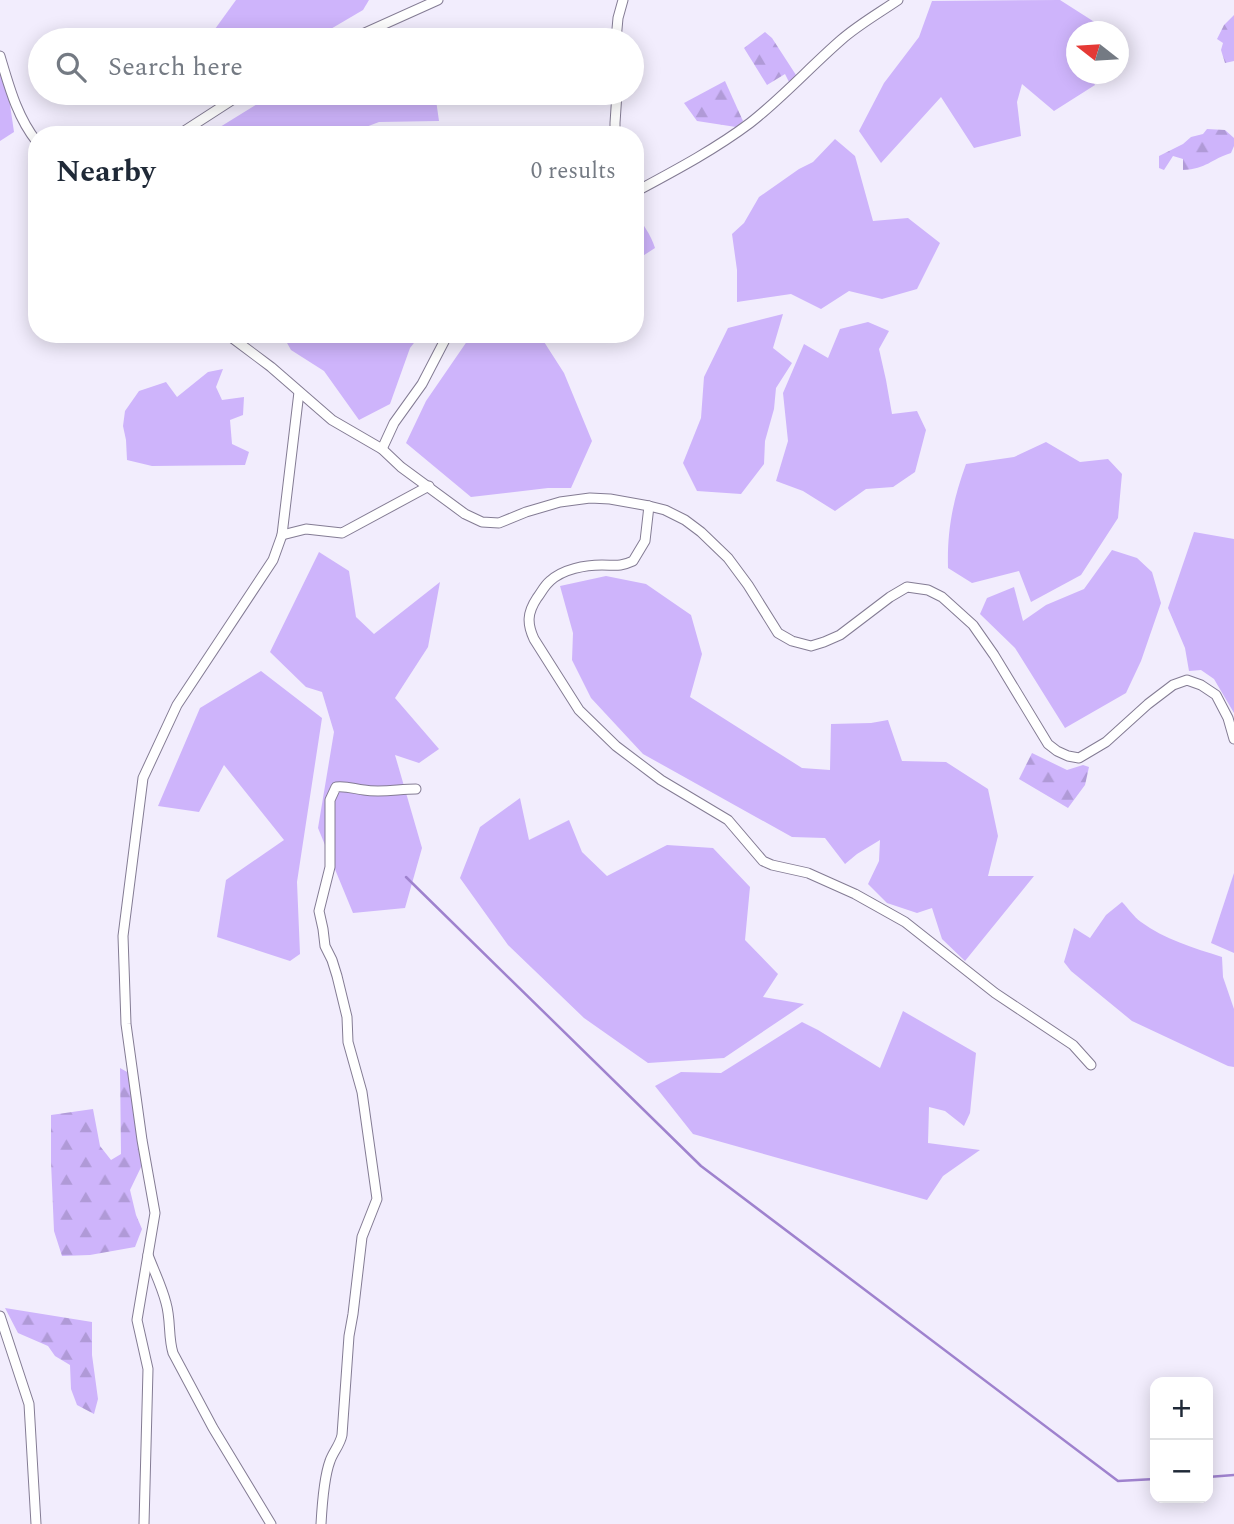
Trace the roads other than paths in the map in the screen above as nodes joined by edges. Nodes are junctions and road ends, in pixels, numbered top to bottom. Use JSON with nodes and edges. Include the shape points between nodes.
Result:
{"nodes":[{"id":1,"x":438,"y":0,"type":"edge"},
{"id":2,"x":623,"y":0,"type":"edge"},
{"id":3,"x":898,"y":0,"type":"edge"},
{"id":4,"x":376,"y":28,"type":"edge"},
{"id":5,"x":617,"y":28,"type":"edge"},
{"id":6,"x":0,"y":55,"type":"edge"},
{"id":7,"x":224,"y":105,"type":"edge"},
{"id":8,"x":617,"y":105,"type":"edge"},
{"id":9,"x":191,"y":126,"type":"edge"},
{"id":10,"x":615,"y":126,"type":"edge"},
{"id":11,"x":28,"y":131,"type":"edge"},
{"id":12,"x":644,"y":187,"type":"edge"},
{"id":13,"x":239,"y":343,"type":"edge"},
{"id":14,"x":443,"y":343,"type":"edge"},
{"id":15,"x":299,"y":392,"type":"junction"},
{"id":16,"x":382,"y":449,"type":"junction"},
{"id":17,"x":429,"y":486,"type":"junction"},
{"id":18,"x":649,"y":506,"type":"junction"},
{"id":19,"x":282,"y":535,"type":"junction"},
{"id":20,"x":1234,"y":739,"type":"edge"},
{"id":21,"x":416,"y":789,"type":"dead end"},
{"id":22,"x":1091,"y":1065,"type":"dead end"},
{"id":23,"x":147,"y":1254,"type":"junction"},
{"id":24,"x":0,"y":1316,"type":"edge"},
{"id":25,"x":36,"y":1524,"type":"edge"},
{"id":26,"x":144,"y":1524,"type":"edge"},
{"id":27,"x":271,"y":1524,"type":"edge"},
{"id":28,"x":320,"y":1524,"type":"edge"}],
"edges":[{"from":1,"to":4,"type":"street"},
{"from":2,"to":5,"type":"street"},
{"from":3,"to":12,"type":"street","via":[[841,39],[779,100],[741,129]]},
{"from":6,"to":11,"type":"street"},
{"from":7,"to":9,"type":"street"},
{"from":8,"to":10,"type":"street"},
{"from":13,"to":15,"type":"street"},
{"from":14,"to":16,"type":"street"},
{"from":15,"to":16,"type":"street","via":[[332,420]]},
{"from":15,"to":19,"type":"street"},
{"from":16,"to":17,"type":"street"},
{"from":17,"to":18,"type":"street","via":[[482,522],[499,523],[560,502],[590,498]]},
{"from":17,"to":19,"type":"street","via":[[342,533],[306,529]]},
{"from":18,"to":20,"type":"street","via":[[666,510],[701,532],[728,558],[778,632],[811,646],[840,635],[907,587],[942,597],[973,625],[1048,744],[1068,756],[1079,758],[1106,742],[1148,704],[1186,680],[1216,695]]},
{"from":18,"to":22,"type":"street","via":[[645,541],[634,561],[585,566],[553,578],[529,614],[534,639],[579,709],[616,746],[661,780],[728,820],[763,861],[808,873],[905,922],[995,993],[1073,1045]]},
{"from":19,"to":23,"type":"street","via":[[273,560],[177,705],[143,778],[123,936],[126,1024],[155,1213]]},
{"from":21,"to":28,"type":"street","via":[[374,791],[348,786],[336,788],[330,800],[330,867],[319,911],[362,1092],[377,1199],[362,1237],[342,1435],[327,1474]]},
{"from":23,"to":26,"type":"street","via":[[137,1320],[148,1369]]},
{"from":23,"to":27,"type":"street","via":[[166,1303],[173,1353]]},
{"from":24,"to":25,"type":"street","via":[[29,1404]]}]}
